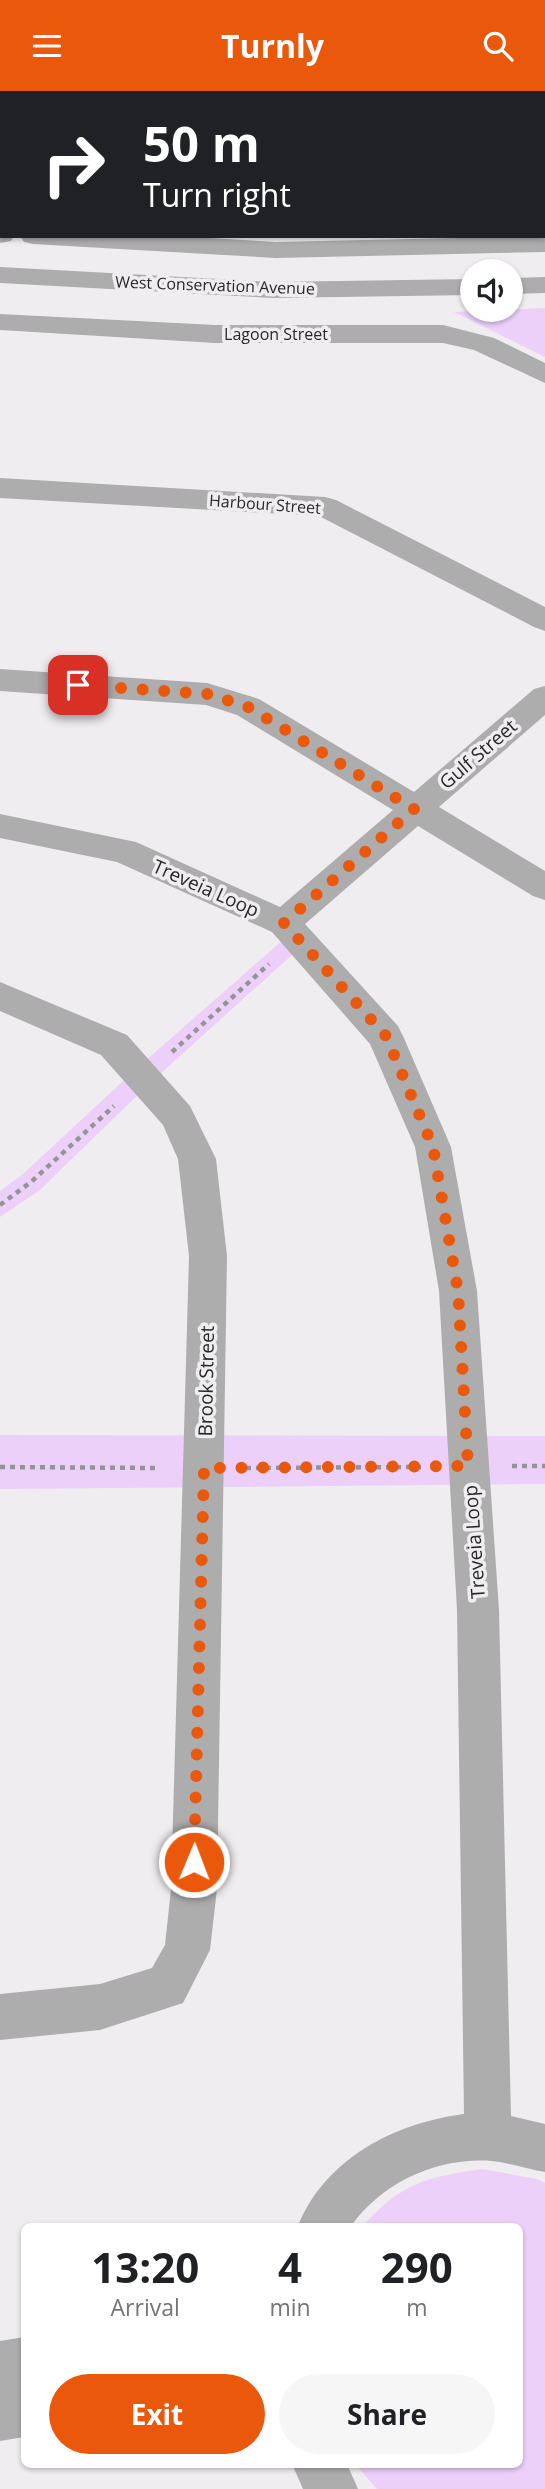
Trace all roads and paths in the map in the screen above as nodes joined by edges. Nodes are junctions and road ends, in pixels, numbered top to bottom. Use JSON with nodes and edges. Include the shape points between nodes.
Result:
{"nodes":[{"id":1,"x":99,"y":238,"type":"edge"},
{"id":2,"x":132,"y":239,"type":"edge"},
{"id":3,"x":545,"y":244,"type":"edge"},
{"id":4,"x":0,"y":275,"type":"edge"},
{"id":5,"x":545,"y":285,"type":"edge"},
{"id":6,"x":460,"y":286,"type":"edge"},
{"id":7,"x":523,"y":286,"type":"edge"},
{"id":8,"x":0,"y":322,"type":"edge"},
{"id":9,"x":545,"y":375,"type":"edge"},
{"id":10,"x":0,"y":488,"type":"edge"},
{"id":11,"x":545,"y":620,"type":"edge"},
{"id":12,"x":0,"y":680,"type":"edge"},
{"id":13,"x":545,"y":697,"type":"edge"},
{"id":14,"x":414,"y":809,"type":"junction"},
{"id":15,"x":0,"y":827,"type":"edge"},
{"id":16,"x":545,"y":887,"type":"edge"},
{"id":17,"x":284,"y":923,"type":"junction"},
{"id":18,"x":0,"y":996,"type":"edge"},
{"id":19,"x":468,"y":1466,"type":"junction"},
{"id":20,"x":545,"y":1466,"type":"edge"},
{"id":21,"x":0,"y":1467,"type":"edge"},
{"id":22,"x":204,"y":1468,"type":"junction"},
{"id":23,"x":0,"y":2017,"type":"edge"},
{"id":24,"x":488,"y":2137,"type":"junction"},
{"id":25,"x":545,"y":2148,"type":"edge"},
{"id":26,"x":324,"y":2223,"type":"edge"},
{"id":27,"x":21,"y":2363,"type":"edge"},
{"id":28,"x":0,"y":2366,"type":"edge"},
{"id":29,"x":21,"y":2412,"type":"edge"},
{"id":30,"x":0,"y":2415,"type":"edge"},
{"id":31,"x":320,"y":2468,"type":"edge"},
{"id":32,"x":332,"y":2489,"type":"edge"}],
"edges":[{"from":1,"to":2,"type":"street","name":"West Conservation Avenue"},
{"from":2,"to":3,"type":"street","name":"West Conservation Avenue","via":[[276,250]]},
{"from":4,"to":6,"type":"street","name":"West Conservation Avenue","via":[[273,290]]},
{"from":5,"to":7,"type":"street"},
{"from":8,"to":9,"type":"street","name":"Lagoon Street","via":[[215,334],[443,334],[484,344]]},
{"from":10,"to":11,"type":"street","name":"Harbour Street","via":[[325,507]]},
{"from":12,"to":14,"type":"street","via":[[207,694],[248,707]]},
{"from":13,"to":14,"type":"street","name":"Gulf Street"},
{"from":14,"to":16,"type":"street"},
{"from":14,"to":17,"type":"street","name":"Gulf Street"},
{"from":15,"to":17,"type":"street","name":"Treveia Loop","via":[[124,851]]},
{"from":17,"to":19,"type":"street","name":"Treveia Loop","via":[[386,1036],[433,1147],[458,1291]]},
{"from":18,"to":22,"type":"street","name":"Brook Street","via":[[114,1045],[177,1116],[197,1159],[208,1257]]},
{"from":19,"to":20,"type":"path"},
{"from":19,"to":22,"type":"path"},
{"from":19,"to":24,"type":"street","name":"Treveia Loop","via":[[478,1610]]},
{"from":21,"to":22,"type":"path"},
{"from":22,"to":23,"type":"street","name":"Brook Street","via":[[194,1889],[187,1950],[167,1987],[100,2007]]},
{"from":24,"to":25,"type":"street"},
{"from":24,"to":26,"type":"street","via":[[429,2142],[376,2167],[332,2208]]},
{"from":27,"to":28,"type":"street"},
{"from":29,"to":30,"type":"street"},
{"from":31,"to":32,"type":"street"}]}
